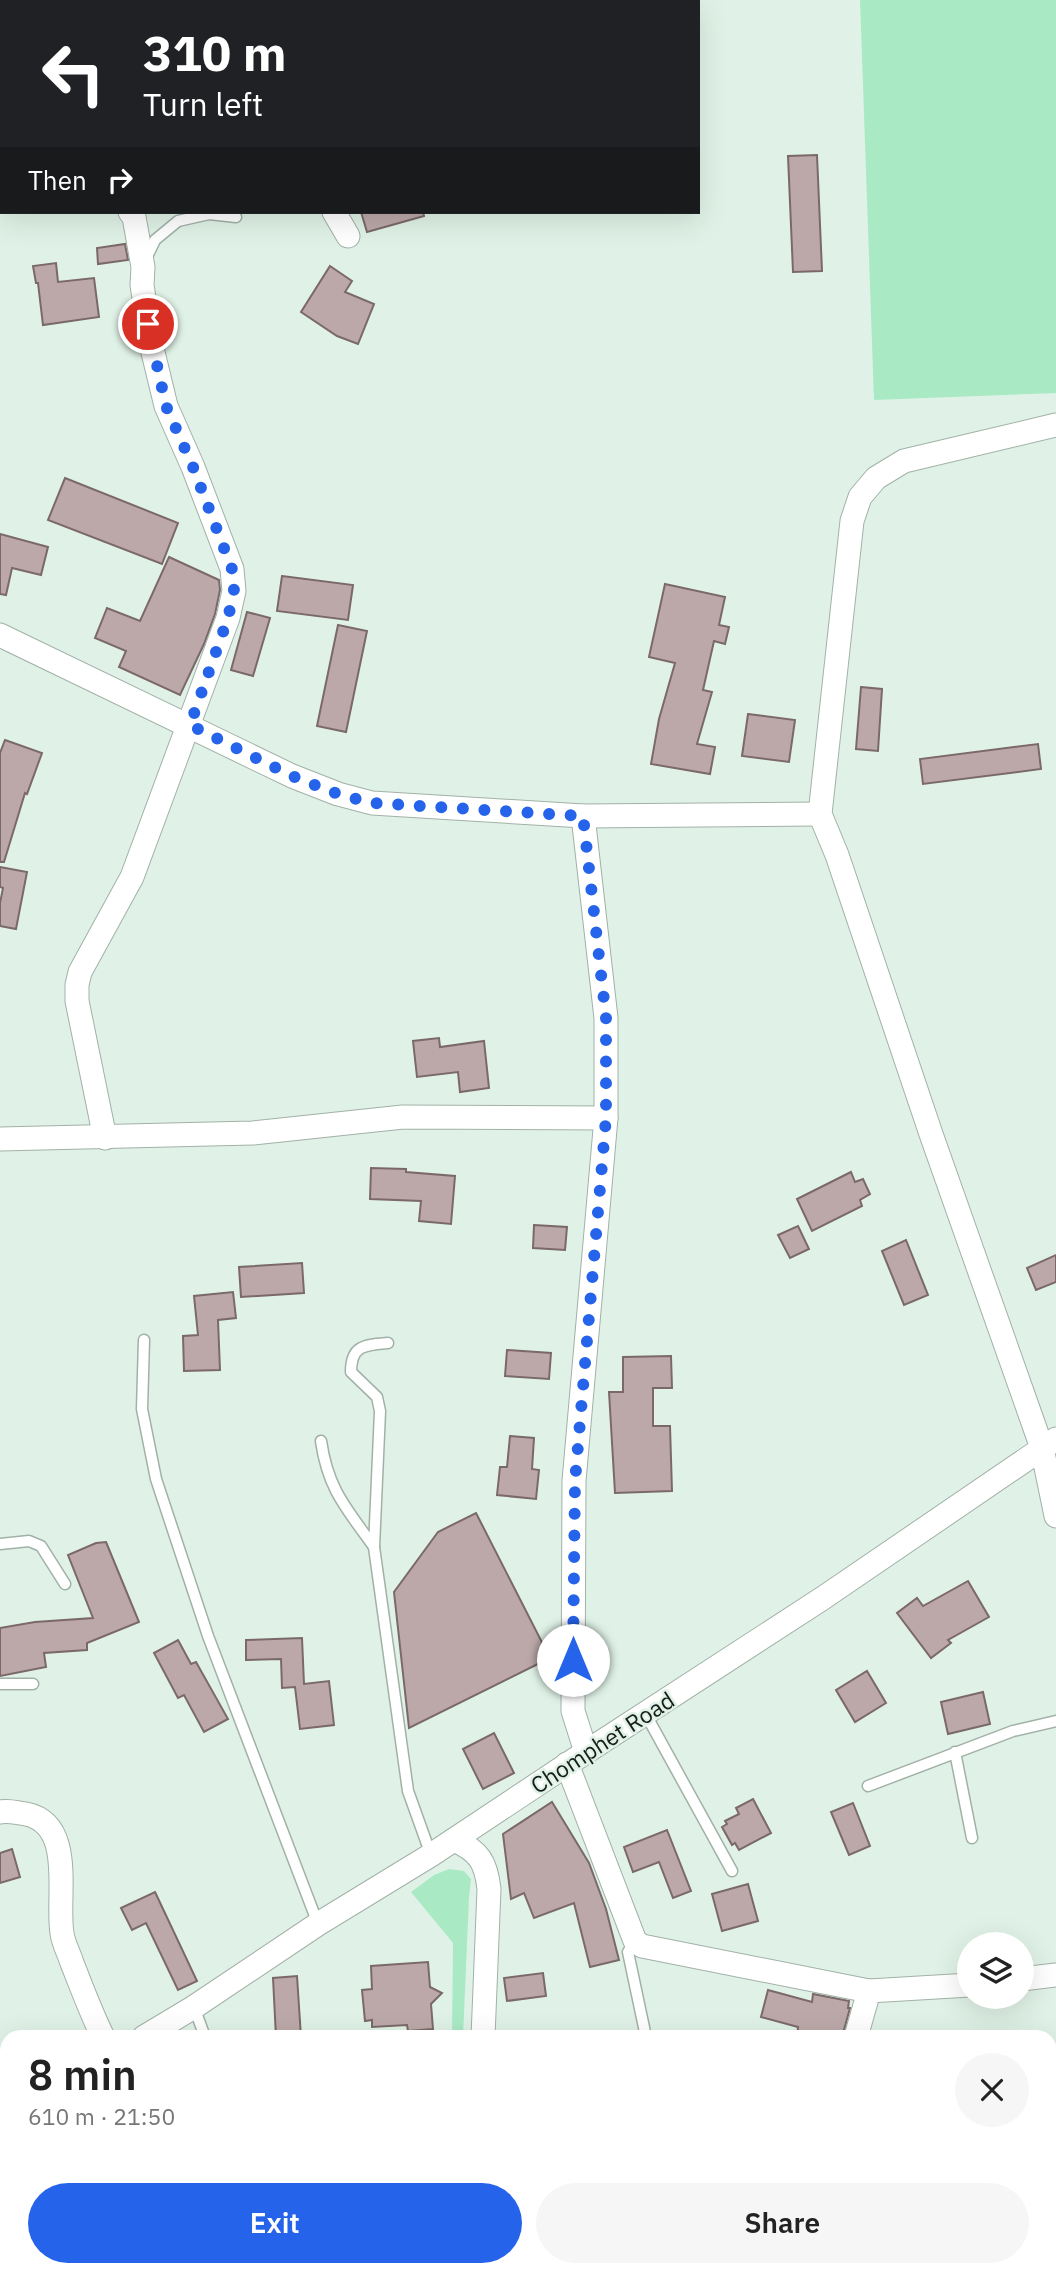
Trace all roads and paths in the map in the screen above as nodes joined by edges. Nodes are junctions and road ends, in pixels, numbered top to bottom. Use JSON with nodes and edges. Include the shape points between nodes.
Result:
{"nodes":[{"id":1,"x":132,"y":214,"type":"edge"},
{"id":2,"x":335,"y":214,"type":"edge"},
{"id":3,"x":236,"y":217,"type":"dead end"},
{"id":4,"x":348,"y":236,"type":"dead end"},
{"id":5,"x":143,"y":267,"type":"junction"},
{"id":6,"x":1056,"y":425,"type":"edge"},
{"id":7,"x":3,"y":640,"type":"edge"},
{"id":8,"x":190,"y":725,"type":"junction"},
{"id":9,"x":820,"y":814,"type":"junction"},
{"id":10,"x":583,"y":816,"type":"junction"},
{"id":11,"x":606,"y":1118,"type":"junction"},
{"id":12,"x":105,"y":1138,"type":"junction"},
{"id":13,"x":0,"y":1139,"type":"edge"},
{"id":14,"x":144,"y":1340,"type":"dead end"},
{"id":15,"x":388,"y":1343,"type":"dead end"},
{"id":16,"x":321,"y":1441,"type":"dead end"},
{"id":17,"x":1049,"y":1443,"type":"edge"},
{"id":18,"x":1056,"y":1516,"type":"edge"},
{"id":19,"x":0,"y":1544,"type":"edge"},
{"id":20,"x":374,"y":1547,"type":"junction"},
{"id":21,"x":65,"y":1584,"type":"dead end"},
{"id":22,"x":0,"y":1684,"type":"edge"},
{"id":23,"x":33,"y":1684,"type":"dead end"},
{"id":24,"x":645,"y":1713,"type":"junction"},
{"id":25,"x":1056,"y":1721,"type":"edge"},
{"id":26,"x":955,"y":1752,"type":"junction"},
{"id":27,"x":576,"y":1758,"type":"junction"},
{"id":28,"x":868,"y":1786,"type":"dead end"},
{"id":29,"x":0,"y":1812,"type":"edge"},
{"id":30,"x":972,"y":1838,"type":"dead end"},
{"id":31,"x":454,"y":1840,"type":"junction"},
{"id":32,"x":431,"y":1855,"type":"junction"},
{"id":33,"x":732,"y":1871,"type":"dead end"},
{"id":34,"x":318,"y":1924,"type":"junction"},
{"id":35,"x":635,"y":1941,"type":"junction"},
{"id":36,"x":1056,"y":1975,"type":"edge"},
{"id":37,"x":1034,"y":1978,"type":"edge"},
{"id":38,"x":957,"y":1986,"type":"edge"},
{"id":39,"x":869,"y":1991,"type":"junction"},
{"id":40,"x":194,"y":2007,"type":"junction"},
{"id":41,"x":100,"y":2030,"type":"edge"},
{"id":42,"x":156,"y":2030,"type":"edge"},
{"id":43,"x":202,"y":2030,"type":"edge"},
{"id":44,"x":482,"y":2030,"type":"edge"},
{"id":45,"x":645,"y":2030,"type":"edge"},
{"id":46,"x":858,"y":2030,"type":"edge"}],
"edges":[{"from":1,"to":5,"type":"street"},
{"from":2,"to":4,"type":"street"},
{"from":3,"to":5,"type":"lane","via":[[209,214],[178,221],[155,240]]},
{"from":5,"to":8,"type":"street","via":[[151,344],[166,406],[232,569],[234,591],[228,618]]},
{"from":6,"to":9,"type":"street","via":[[904,461],[876,478],[860,497],[852,521]]},
{"from":7,"to":8,"type":"street"},
{"from":8,"to":10,"type":"street","via":[[292,776],[372,803]]},
{"from":8,"to":12,"type":"street","via":[[132,877],[76,985]]},
{"from":9,"to":10,"type":"street"},
{"from":9,"to":17,"type":"street","via":[[931,1134]]},
{"from":10,"to":11,"type":"street","via":[[606,1018]]},
{"from":11,"to":12,"type":"street","via":[[403,1118],[253,1133]]},
{"from":11,"to":27,"type":"street","via":[[575,1481]]},
{"from":12,"to":13,"type":"street"},
{"from":14,"to":34,"type":"lane","via":[[142,1409],[156,1479],[208,1636]]},
{"from":15,"to":20,"type":"lane","via":[[367,1345],[351,1360],[351,1372],[377,1398],[380,1411]]},
{"from":16,"to":20,"type":"lane","via":[[324,1465],[336,1494]]},
{"from":17,"to":18,"type":"street"},
{"from":17,"to":24,"type":"street","name":"Chomphet Road"},
{"from":19,"to":21,"type":"lane","via":[[29,1541],[41,1546]]},
{"from":20,"to":32,"type":"lane","via":[[408,1791]]},
{"from":22,"to":23,"type":"lane"},
{"from":24,"to":27,"type":"street","name":"Chomphet Road"},
{"from":24,"to":33,"type":"lane"},
{"from":25,"to":26,"type":"lane"},
{"from":26,"to":28,"type":"lane"},
{"from":26,"to":30,"type":"lane"},
{"from":27,"to":31,"type":"street","name":"Chomphet Road"},
{"from":27,"to":35,"type":"street"},
{"from":29,"to":41,"type":"street","via":[[31,1815],[47,1825],[58,1846],[62,1933]]},
{"from":31,"to":32,"type":"street","name":"Chomphet Road"},
{"from":31,"to":44,"type":"street","via":[[469,1847],[487,1872]]},
{"from":32,"to":34,"type":"street","name":"Chomphet Road"},
{"from":34,"to":40,"type":"street","name":"Chomphet Road"},
{"from":35,"to":39,"type":"street"},
{"from":35,"to":45,"type":"lane","via":[[628,1952]]},
{"from":36,"to":37,"type":"street"},
{"from":38,"to":39,"type":"street"},
{"from":39,"to":46,"type":"street"},
{"from":40,"to":42,"type":"street","name":"Chomphet Road"},
{"from":40,"to":43,"type":"lane"}]}
